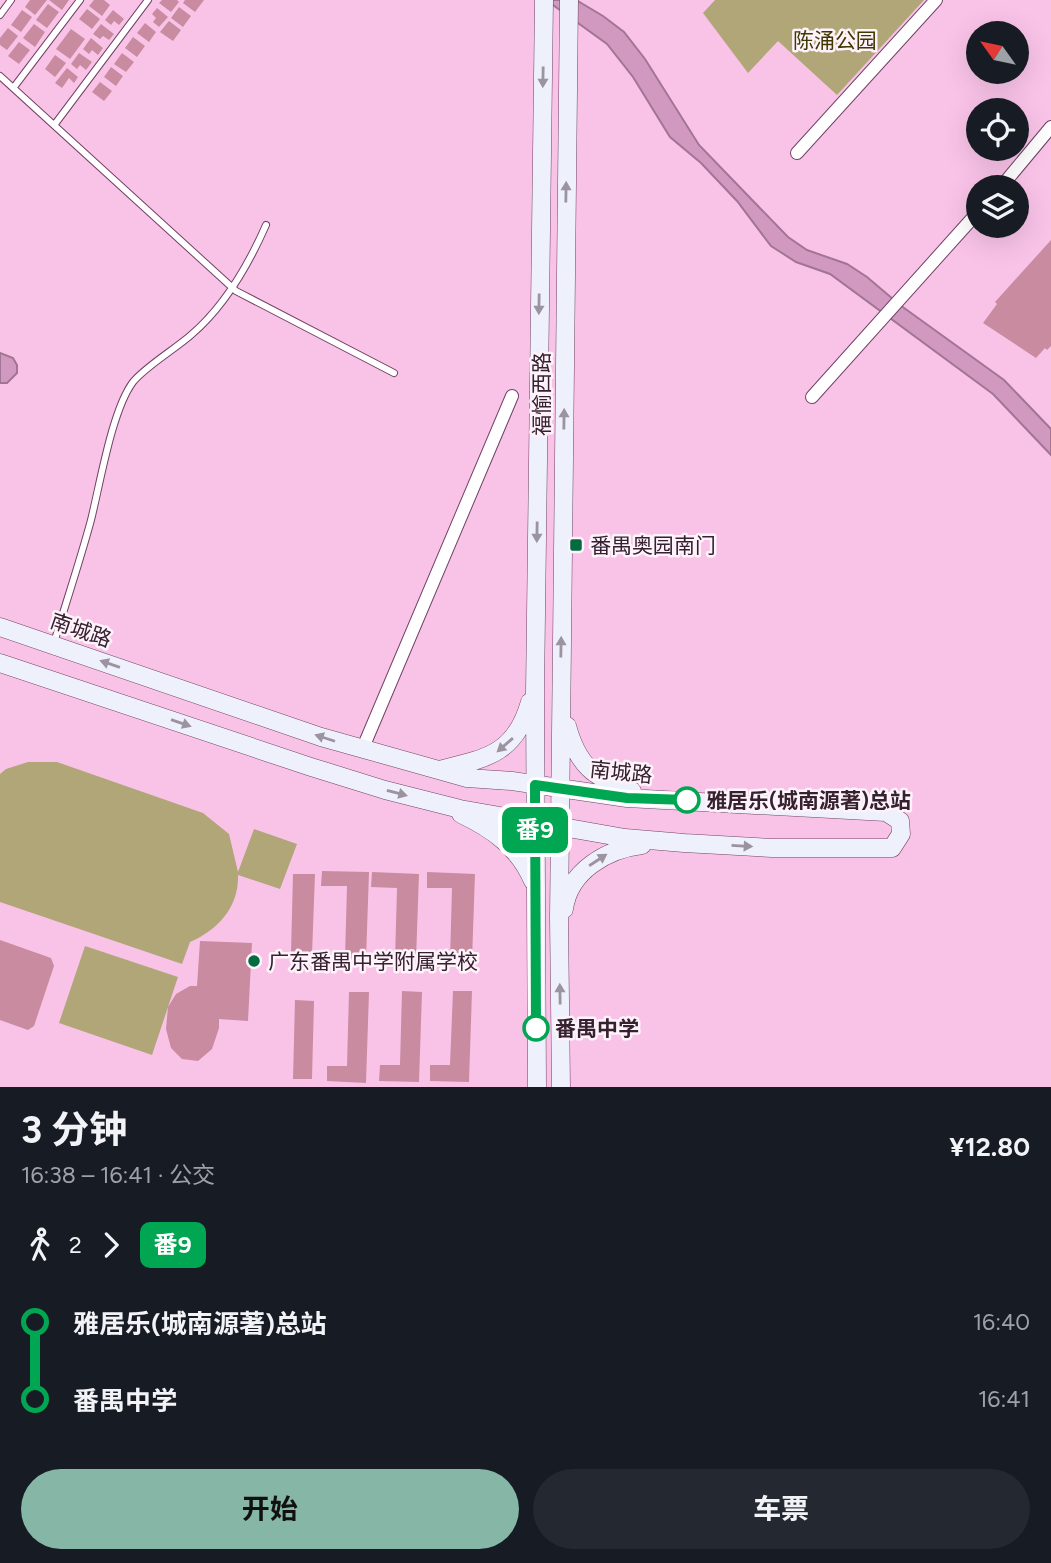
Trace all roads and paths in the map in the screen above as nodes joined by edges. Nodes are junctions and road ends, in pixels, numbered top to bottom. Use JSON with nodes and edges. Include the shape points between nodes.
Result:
{"nodes":[{"id":1,"x":11,"y":0,"type":"edge"},
{"id":2,"x":80,"y":0,"type":"edge"},
{"id":3,"x":148,"y":0,"type":"edge"},
{"id":4,"x":569,"y":0,"type":"edge"},
{"id":5,"x":936,"y":0,"type":"edge"},
{"id":6,"x":544,"y":4,"type":"edge"},
{"id":7,"x":0,"y":15,"type":"edge"},
{"id":8,"x":0,"y":76,"type":"edge"},
{"id":9,"x":14,"y":87,"type":"junction"},
{"id":10,"x":55,"y":124,"type":"junction"},
{"id":11,"x":1051,"y":127,"type":"edge"},
{"id":12,"x":797,"y":153,"type":"dead end"},
{"id":13,"x":1011,"y":175,"type":"edge"},
{"id":14,"x":266,"y":225,"type":"dead end"},
{"id":15,"x":966,"y":225,"type":"edge"},
{"id":16,"x":232,"y":287,"type":"junction"},
{"id":17,"x":394,"y":373,"type":"dead end"},
{"id":18,"x":512,"y":396,"type":"dead end"},
{"id":19,"x":812,"y":397,"type":"dead end"},
{"id":20,"x":0,"y":626,"type":"edge"},
{"id":21,"x":53,"y":645,"type":"junction"},
{"id":22,"x":536,"y":661,"type":"junction"},
{"id":23,"x":0,"y":663,"type":"edge"},
{"id":24,"x":561,"y":692,"type":"junction"},
{"id":25,"x":362,"y":750,"type":"junction"},
{"id":26,"x":438,"y":771,"type":"junction"},
{"id":27,"x":535,"y":785,"type":"junction"},
{"id":28,"x":562,"y":788,"type":"junction"},
{"id":29,"x":662,"y":799,"type":"junction"},
{"id":30,"x":431,"y":802,"type":"junction"},
{"id":31,"x":535,"y":820,"type":"junction"},
{"id":32,"x":561,"y":825,"type":"junction"},
{"id":33,"x":674,"y":842,"type":"junction"},
{"id":34,"x":535,"y":888,"type":"junction"},
{"id":35,"x":559,"y":940,"type":"junction"},
{"id":36,"x":537,"y":1087,"type":"edge"},
{"id":37,"x":561,"y":1087,"type":"edge"}],
"edges":[{"from":1,"to":7,"type":"lane"},
{"from":2,"to":9,"type":"lane"},
{"from":3,"to":10,"type":"lane"},
{"from":24,"to":4,"type":"street","name":"福愉西路","one_way":true},
{"from":5,"to":12,"type":"street"},
{"from":6,"to":22,"type":"street","name":"福愉西路","one_way":true},
{"from":8,"to":9,"type":"lane"},
{"from":9,"to":10,"type":"lane"},
{"from":10,"to":16,"type":"lane"},
{"from":11,"to":13,"type":"street"},
{"from":14,"to":16,"type":"lane"},
{"from":15,"to":19,"type":"street"},
{"from":16,"to":17,"type":"lane"},
{"from":16,"to":21,"type":"lane","via":[[207,321],[135,380],[127,392]]},
{"from":18,"to":25,"type":"street"},
{"from":20,"to":21,"type":"street","name":"南城路"},
{"from":25,"to":21,"type":"street","name":"南城路","one_way":true},
{"from":22,"to":26,"type":"street","one_way":true,"via":[[526,717],[511,741],[491,756]]},
{"from":22,"to":27,"type":"street","name":"福愉西路"},
{"from":23,"to":30,"type":"street","name":"南城路","one_way":true,"via":[[311,767]]},
{"from":24,"to":28,"type":"street","name":"福愉西路"},
{"from":24,"to":29,"type":"street","via":[[571,740],[585,766],[612,784]]},
{"from":25,"to":26,"type":"street","name":"南城路"},
{"from":26,"to":27,"type":"street","name":"南城路"},
{"from":27,"to":28,"type":"street","name":"南城路"},
{"from":27,"to":31,"type":"street","name":"福愉西路"},
{"from":28,"to":29,"type":"street","name":"南城路"},
{"from":28,"to":32,"type":"street","name":"福愉西路"},
{"from":33,"to":29,"type":"street","name":"南城路","one_way":true,"via":[[892,848],[902,827],[886,812]]},
{"from":30,"to":31,"type":"street","name":"南城路"},
{"from":30,"to":34,"type":"street","via":[[478,822],[505,840],[522,860]]},
{"from":31,"to":32,"type":"street","name":"南城路"},
{"from":31,"to":34,"type":"street","name":"福愉西路"},
{"from":32,"to":33,"type":"street","name":"南城路"},
{"from":32,"to":35,"type":"street","name":"福愉西路"},
{"from":35,"to":33,"type":"street","one_way":true,"via":[[565,903],[589,866],[617,850]]},
{"from":34,"to":36,"type":"street"},
{"from":37,"to":35,"type":"street","one_way":true}]}
